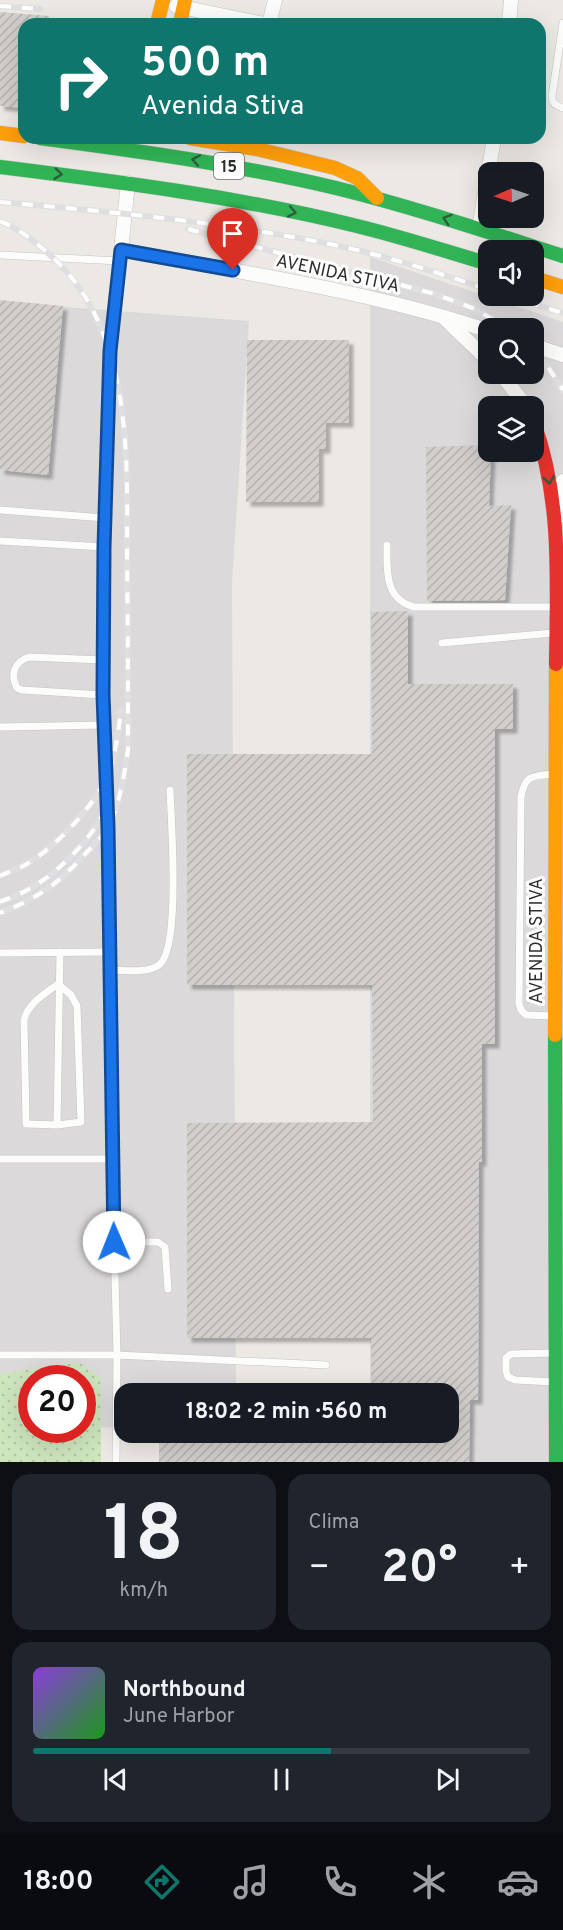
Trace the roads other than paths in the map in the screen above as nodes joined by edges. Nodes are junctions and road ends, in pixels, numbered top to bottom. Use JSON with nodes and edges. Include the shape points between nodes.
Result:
{"nodes":[{"id":1,"x":275,"y":0,"type":"edge"},
{"id":2,"x":163,"y":1,"type":"edge"},
{"id":3,"x":507,"y":1,"type":"edge"},
{"id":4,"x":185,"y":4,"type":"edge"},
{"id":5,"x":159,"y":18,"type":"edge"},
{"id":6,"x":240,"y":18,"type":"edge"},
{"id":7,"x":270,"y":18,"type":"edge"},
{"id":8,"x":508,"y":18,"type":"edge"},
{"id":9,"x":563,"y":23,"type":"edge"},
{"id":10,"x":563,"y":108,"type":"edge"},
{"id":11,"x":0,"y":133,"type":"edge"},
{"id":12,"x":18,"y":135,"type":"edge"},
{"id":13,"x":104,"y":144,"type":"edge"},
{"id":14,"x":227,"y":144,"type":"edge"},
{"id":15,"x":493,"y":144,"type":"edge"},
{"id":16,"x":0,"y":167,"type":"edge"},
{"id":17,"x":129,"y":183,"type":"junction"},
{"id":18,"x":377,"y":198,"type":"junction"},
{"id":19,"x":479,"y":229,"type":"junction"},
{"id":20,"x":0,"y":255,"type":"edge"},
{"id":21,"x":121,"y":256,"type":"junction"},
{"id":22,"x":563,"y":256,"type":"edge"},
{"id":23,"x":478,"y":261,"type":"edge"},
{"id":24,"x":544,"y":281,"type":"edge"},
{"id":25,"x":563,"y":287,"type":"edge"},
{"id":26,"x":439,"y":314,"type":"junction"},
{"id":27,"x":478,"y":327,"type":"edge"},
{"id":28,"x":544,"y":349,"type":"edge"},
{"id":29,"x":478,"y":350,"type":"edge"},
{"id":30,"x":563,"y":355,"type":"edge"},
{"id":31,"x":509,"y":384,"type":"edge"},
{"id":32,"x":518,"y":396,"type":"edge"},
{"id":33,"x":544,"y":454,"type":"edge"},
{"id":34,"x":563,"y":481,"type":"edge"},
{"id":35,"x":0,"y":510,"type":"edge"},
{"id":36,"x":105,"y":518,"type":"junction"},
{"id":37,"x":0,"y":541,"type":"edge"},
{"id":38,"x":387,"y":545,"type":"dead end"},
{"id":39,"x":557,"y":545,"type":"junction"},
{"id":40,"x":104,"y":547,"type":"junction"},
{"id":41,"x":557,"y":608,"type":"junction"},
{"id":42,"x":556,"y":633,"type":"junction"},
{"id":43,"x":442,"y":643,"type":"dead end"},
{"id":44,"x":104,"y":660,"type":"junction"},
{"id":45,"x":103,"y":695,"type":"junction"},
{"id":46,"x":104,"y":726,"type":"junction"},
{"id":47,"x":0,"y":727,"type":"edge"},
{"id":48,"x":555,"y":774,"type":"junction"},
{"id":49,"x":170,"y":790,"type":"dead end"},
{"id":50,"x":558,"y":868,"type":"edge"},
{"id":51,"x":60,"y":952,"type":"junction"},
{"id":52,"x":108,"y":952,"type":"junction"},
{"id":53,"x":0,"y":953,"type":"edge"},
{"id":54,"x":109,"y":970,"type":"junction"},
{"id":55,"x":58,"y":984,"type":"junction"},
{"id":56,"x":554,"y":1016,"type":"junction"},
{"id":57,"x":57,"y":1125,"type":"junction"},
{"id":58,"x":0,"y":1159,"type":"edge"},
{"id":59,"x":112,"y":1159,"type":"junction"},
{"id":60,"x":114,"y":1242,"type":"junction"},
{"id":61,"x":168,"y":1289,"type":"dead end"},
{"id":62,"x":556,"y":1353,"type":"junction"},
{"id":63,"x":0,"y":1355,"type":"edge"},
{"id":64,"x":117,"y":1355,"type":"junction"},
{"id":65,"x":326,"y":1365,"type":"dead end"},
{"id":66,"x":560,"y":1382,"type":"edge"},
{"id":67,"x":116,"y":1462,"type":"edge"},
{"id":68,"x":556,"y":1462,"type":"edge"}],
"edges":[{"from":1,"to":7,"type":"street"},
{"from":2,"to":4,"type":"street"},
{"from":2,"to":5,"type":"main road"},
{"from":3,"to":8,"type":"street"},
{"from":4,"to":6,"type":"street"},
{"from":9,"to":10,"type":"lane","via":[[552,96],[555,105]]},
{"from":11,"to":12,"type":"main road"},
{"from":18,"to":13,"type":"main road","number":"15","one_way":true},
{"from":14,"to":18,"type":"main road","via":[[335,168],[357,178]]},
{"from":15,"to":19,"type":"street"},
{"from":16,"to":17,"type":"main road","number":"15","one_way":true},
{"from":17,"to":21,"type":"street"},
{"from":17,"to":23,"type":"main road","number":"15","one_way":true,"via":[[337,221]]},
{"from":19,"to":18,"type":"main road","number":"15","one_way":true},
{"from":19,"to":22,"type":"main road","number":"15"},
{"from":20,"to":21,"type":"lane"},
{"from":21,"to":26,"type":"street","name":"AVENIDA STIVA","via":[[322,287]]},
{"from":21,"to":36,"type":"lane","via":[[110,351]]},
{"from":24,"to":25,"type":"main road"},
{"from":26,"to":27,"type":"street"},
{"from":26,"to":29,"type":"street","name":"AVENIDA STIVA"},
{"from":28,"to":30,"type":"street"},
{"from":31,"to":32,"type":"street"},
{"from":33,"to":39,"type":"main road","name":"AVENIDA STIVA","one_way":true},
{"from":34,"to":39,"type":"street"},
{"from":35,"to":36,"type":"lane"},
{"from":36,"to":40,"type":"lane"},
{"from":37,"to":40,"type":"lane"},
{"from":38,"to":41,"type":"lane","via":[[390,586],[405,604]]},
{"from":39,"to":41,"type":"main road","name":"AVENIDA STIVA"},
{"from":40,"to":44,"type":"lane"},
{"from":41,"to":42,"type":"main road","name":"AVENIDA STIVA"},
{"from":42,"to":43,"type":"lane"},
{"from":42,"to":48,"type":"main road","name":"AVENIDA STIVA"},
{"from":44,"to":45,"type":"lane"},
{"from":44,"to":45,"type":"lane","via":[[29,657],[15,666],[13,675],[17,688],[22,690]]},
{"from":45,"to":46,"type":"lane"},
{"from":46,"to":47,"type":"lane"},
{"from":46,"to":52,"type":"lane"},
{"from":48,"to":50,"type":"main road","name":"AVENIDA STIVA"},
{"from":48,"to":56,"type":"lane","via":[[529,777],[521,796],[519,1003],[526,1015]]},
{"from":49,"to":54,"type":"lane","via":[[173,909],[168,951],[157,966]]},
{"from":50,"to":56,"type":"main road","name":"AVENIDA STIVA"},
{"from":51,"to":52,"type":"lane"},
{"from":51,"to":53,"type":"lane"},
{"from":51,"to":55,"type":"lane"},
{"from":52,"to":54,"type":"lane"},
{"from":54,"to":59,"type":"lane"},
{"from":55,"to":57,"type":"lane"},
{"from":55,"to":57,"type":"lane","via":[[77,1006],[81,1122]]},
{"from":55,"to":57,"type":"lane","via":[[31,1005],[24,1020],[26,1124]]},
{"from":56,"to":62,"type":"main road","name":"AVENIDA STIVA"},
{"from":58,"to":59,"type":"lane"},
{"from":59,"to":60,"type":"lane"},
{"from":60,"to":61,"type":"lane","via":[[159,1242],[165,1247]]},
{"from":60,"to":64,"type":"lane"},
{"from":62,"to":66,"type":"main road","name":"AVENIDA STIVA"},
{"from":62,"to":66,"type":"lane","via":[[511,1354],[506,1358],[506,1371],[515,1380]]},
{"from":63,"to":64,"type":"lane"},
{"from":64,"to":65,"type":"lane"},
{"from":64,"to":67,"type":"lane"},
{"from":66,"to":68,"type":"main road","name":"AVENIDA STIVA"}]}
